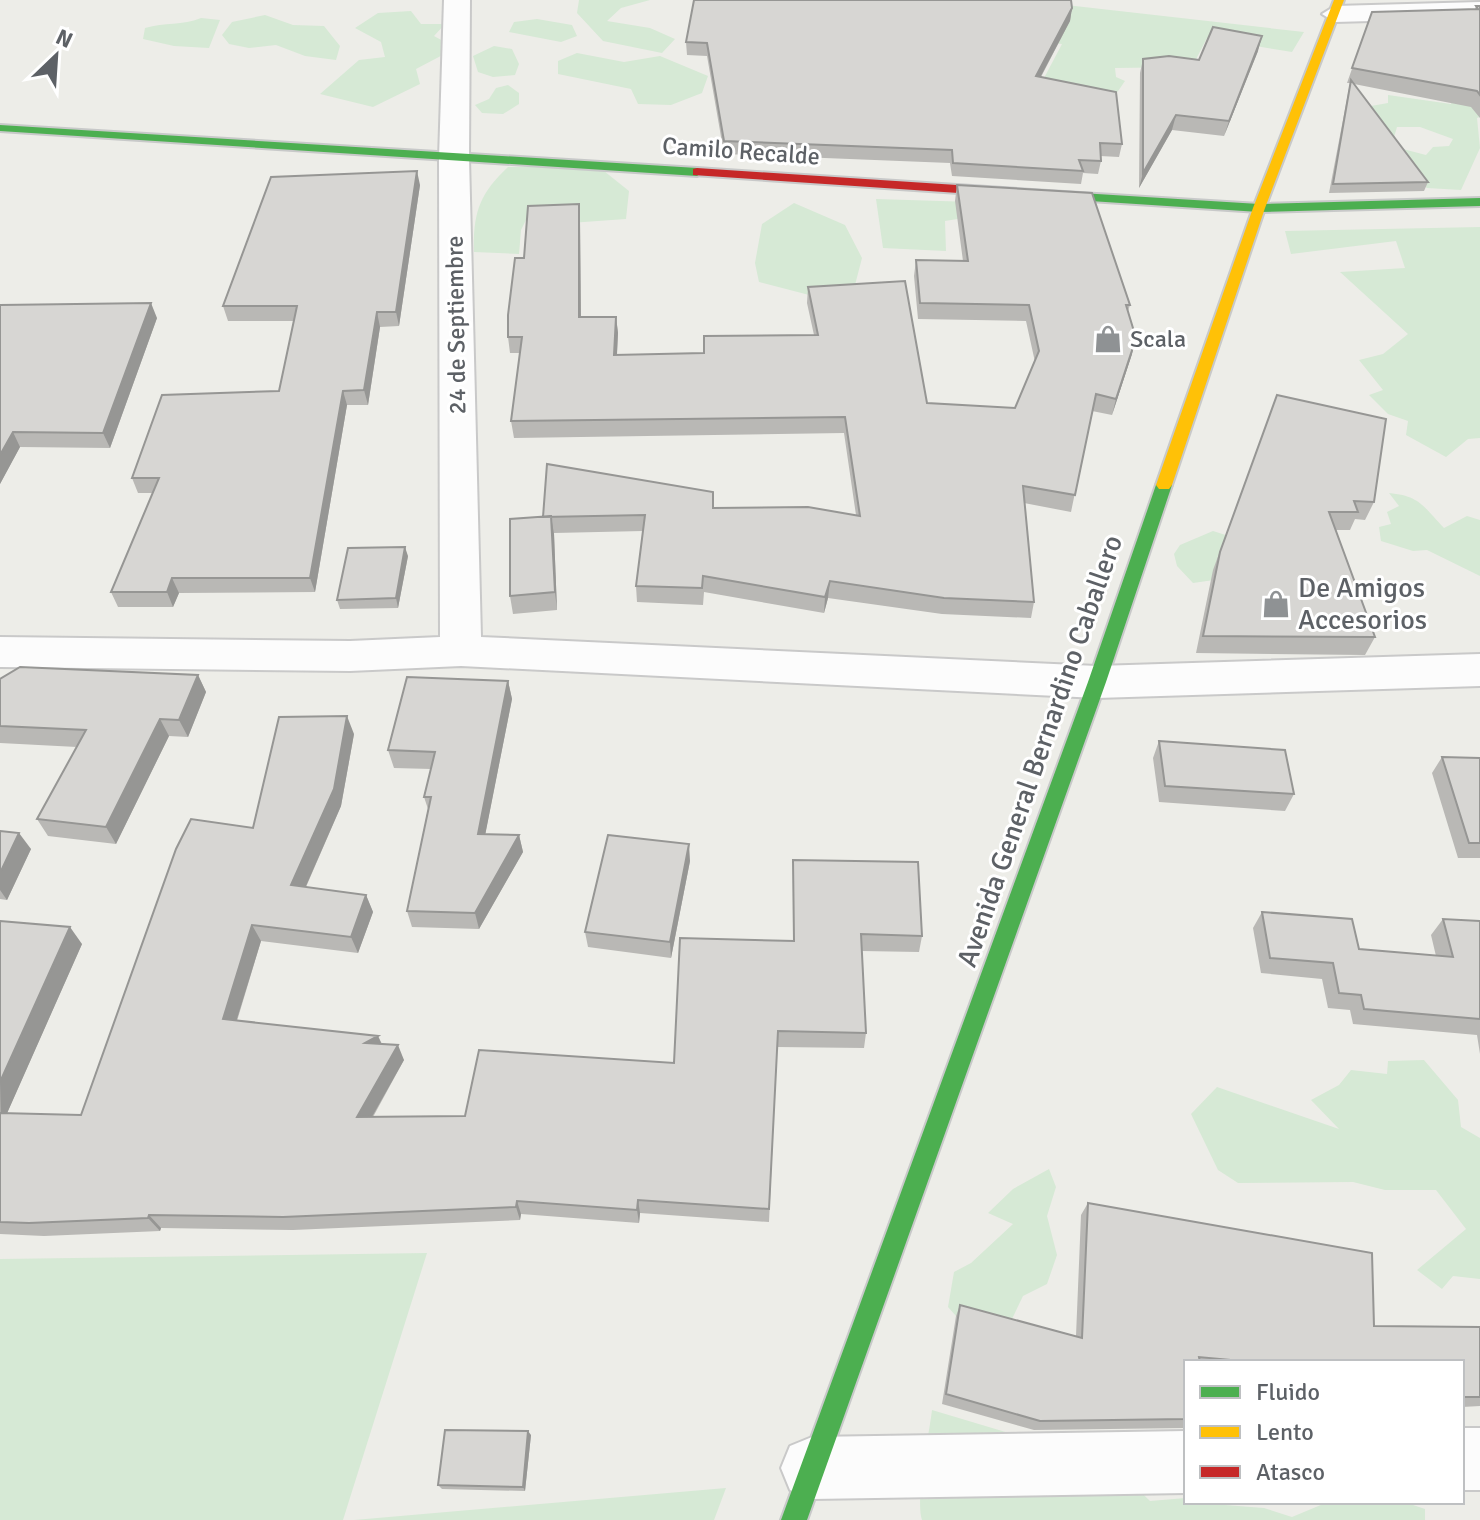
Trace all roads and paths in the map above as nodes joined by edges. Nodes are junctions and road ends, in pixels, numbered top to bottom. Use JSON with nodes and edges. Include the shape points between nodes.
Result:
{"nodes":[{"id":1,"x":457,"y":0,"type":"edge"},
{"id":2,"x":1337,"y":7,"type":"edge"},
{"id":3,"x":1480,"y":10,"type":"edge"},
{"id":4,"x":0,"y":128,"type":"edge"},
{"id":5,"x":454,"y":158,"type":"junction"},
{"id":6,"x":1480,"y":202,"type":"edge"},
{"id":7,"x":1259,"y":208,"type":"junction"},
{"id":8,"x":461,"y":651,"type":"junction"},
{"id":9,"x":0,"y":652,"type":"edge"},
{"id":10,"x":1480,"y":670,"type":"edge"},
{"id":11,"x":1097,"y":682,"type":"junction"},
{"id":12,"x":1184,"y":1462,"type":"edge"},
{"id":13,"x":803,"y":1494,"type":"edge"}],
"edges":[{"from":1,"to":5,"type":"street","name":"24 de Septiembre"},
{"from":2,"to":3,"type":"street"},
{"from":2,"to":7,"type":"main road","name":"Avenida General Bernardino Caballero"},
{"from":4,"to":5,"type":"main road","name":"Camilo Recalde"},
{"from":5,"to":7,"type":"main road","name":"Camilo Recalde"},
{"from":5,"to":8,"type":"street","name":"24 de Septiembre"},
{"from":6,"to":7,"type":"main road","name":"Camilo Recalde"},
{"from":7,"to":11,"type":"main road","name":"Avenida General Bernardino Caballero"},
{"from":8,"to":9,"type":"street","via":[[350,656]]},
{"from":8,"to":11,"type":"street"},
{"from":10,"to":11,"type":"street"},
{"from":11,"to":13,"type":"main road","name":"Avenida General Bernardino Caballero"},
{"from":12,"to":13,"type":"street"}]}
